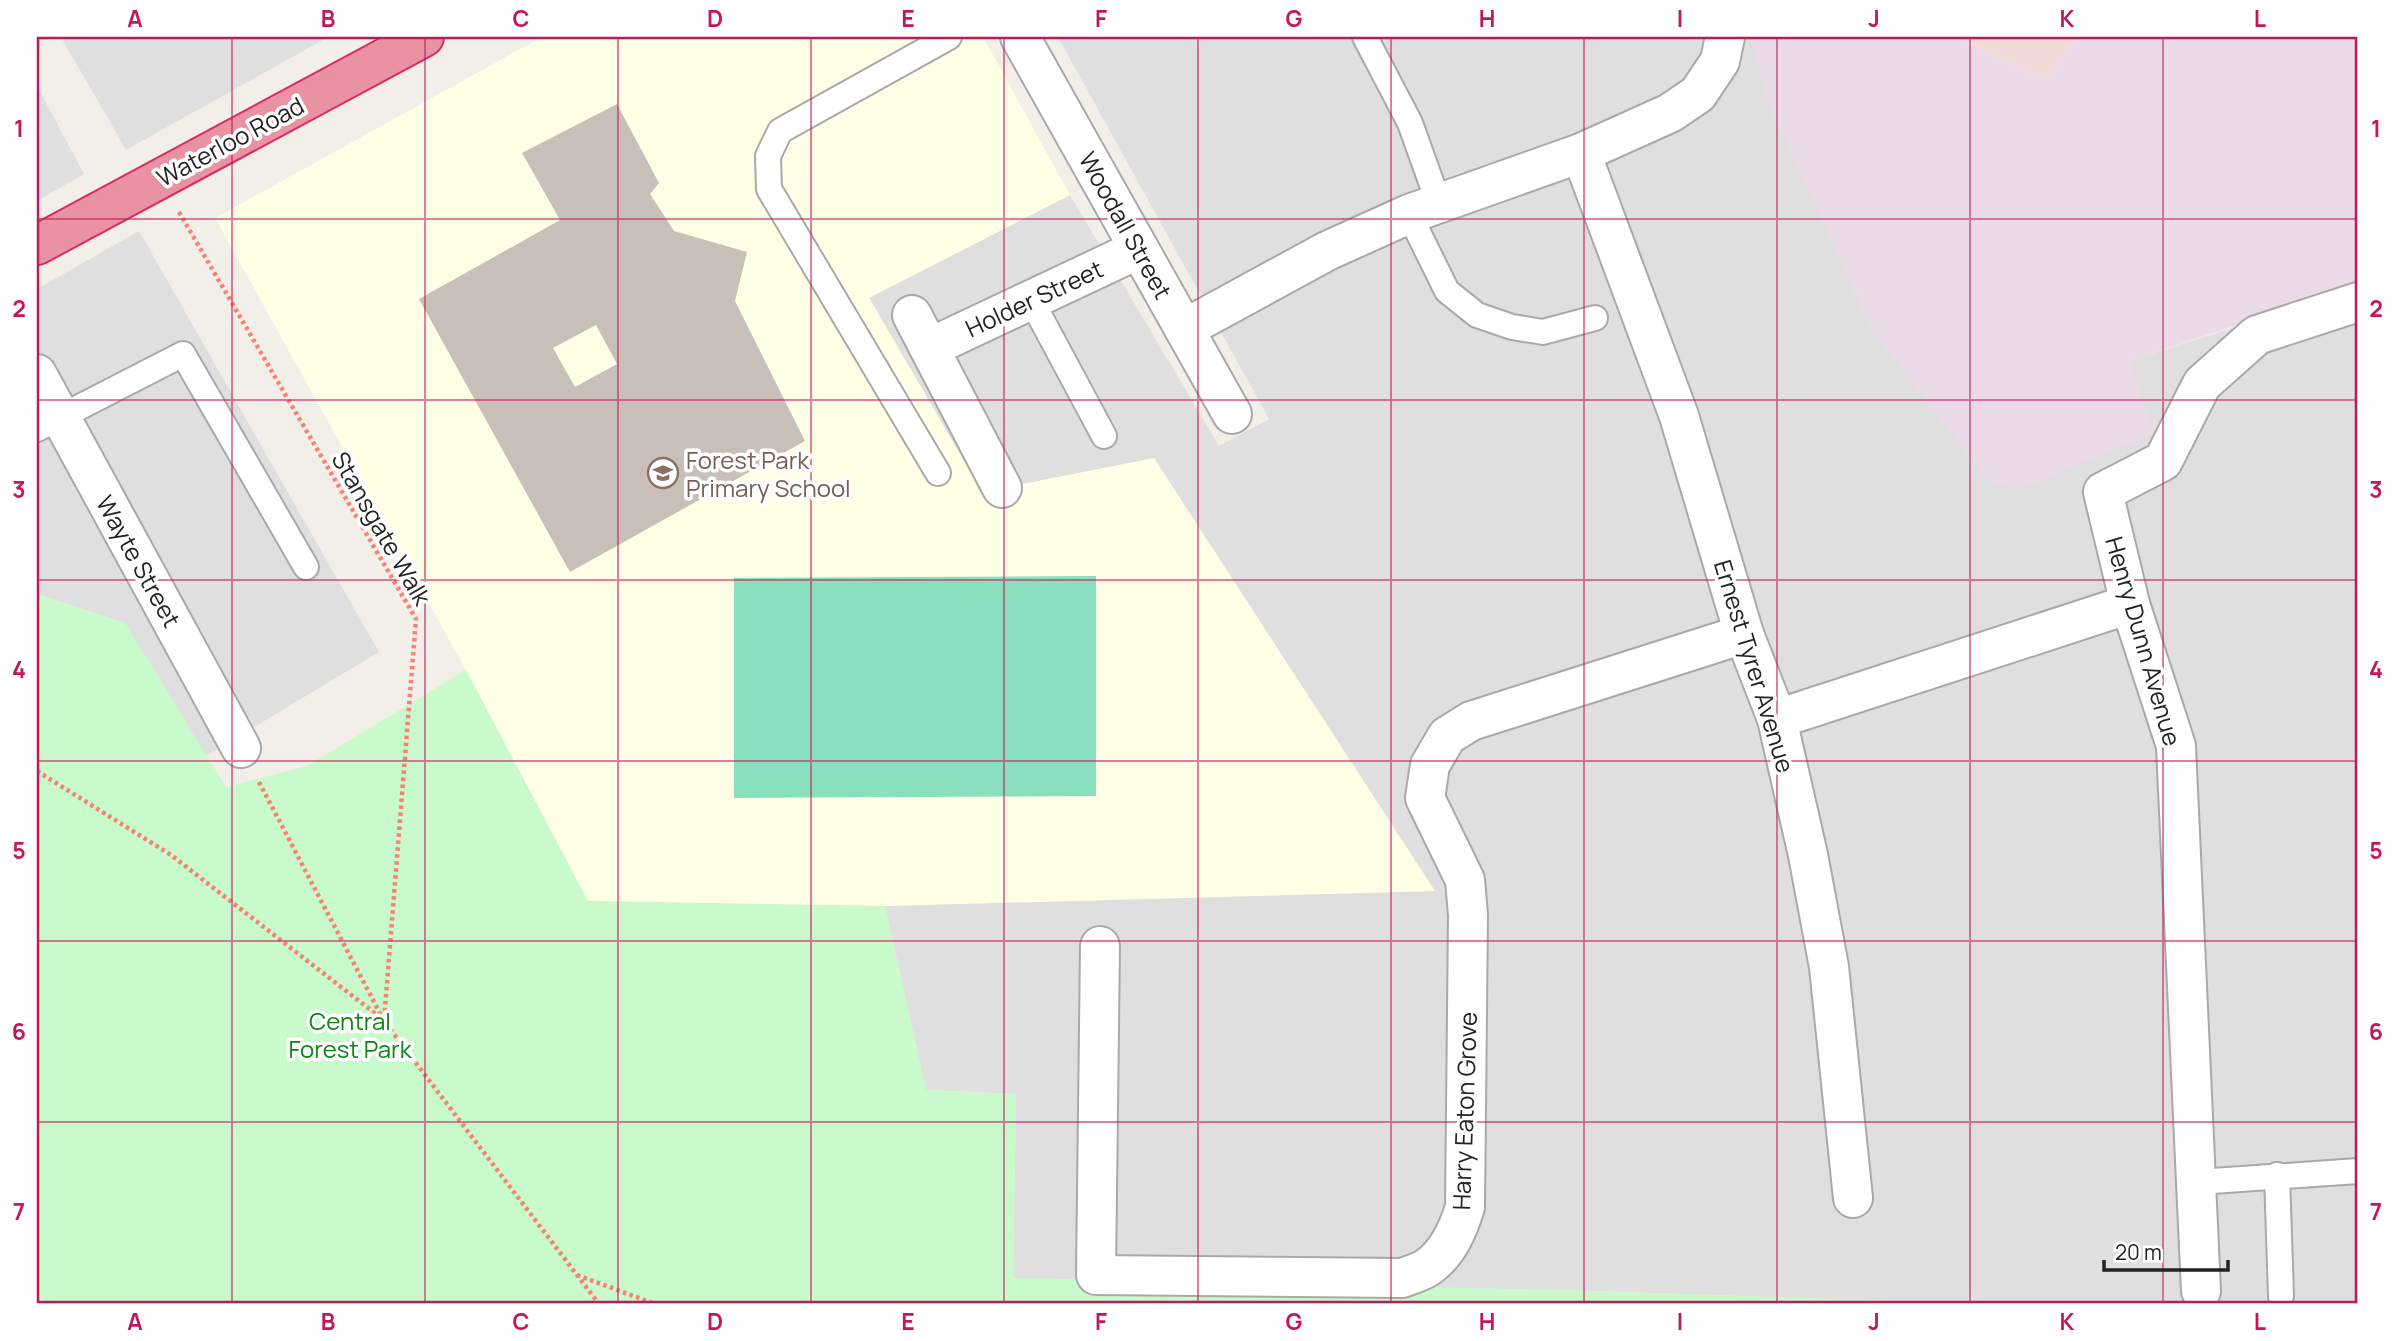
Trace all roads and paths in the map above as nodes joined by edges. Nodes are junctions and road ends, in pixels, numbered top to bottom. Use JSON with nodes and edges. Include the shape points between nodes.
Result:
{"nodes":[{"id":1,"x":424,"y":37,"type":"edge"},
{"id":2,"x":949,"y":37,"type":"edge"},
{"id":3,"x":1020,"y":37,"type":"edge"},
{"id":4,"x":1365,"y":37,"type":"edge"},
{"id":5,"x":1725,"y":37,"type":"edge"},
{"id":6,"x":1581,"y":153,"type":"junction"},
{"id":7,"x":160,"y":179,"type":"junction"},
{"id":8,"x":1424,"y":209,"type":"junction"},
{"id":9,"x":37,"y":245,"type":"edge"},
{"id":10,"x":1139,"y":249,"type":"junction"},
{"id":11,"x":1030,"y":298,"type":"junction"},
{"id":12,"x":2358,"y":302,"type":"edge"},
{"id":13,"x":912,"y":315,"type":"dead end"},
{"id":14,"x":1595,"y":318,"type":"dead end"},
{"id":15,"x":1184,"y":329,"type":"junction"},
{"id":16,"x":929,"y":348,"type":"junction"},
{"id":17,"x":37,"y":374,"type":"edge"},
{"id":18,"x":1232,"y":414,"type":"dead end"},
{"id":19,"x":48,"y":422,"type":"edge"},
{"id":20,"x":1104,"y":436,"type":"dead end"},
{"id":21,"x":938,"y":472,"type":"dead end"},
{"id":22,"x":1002,"y":488,"type":"dead end"},
{"id":23,"x":306,"y":567,"type":"dead end"},
{"id":24,"x":2130,"y":604,"type":"junction"},
{"id":25,"x":1744,"y":634,"type":"junction"},
{"id":26,"x":1777,"y":719,"type":"junction"},
{"id":27,"x":241,"y":748,"type":"joint"},
{"id":28,"x":37,"y":771,"type":"edge"},
{"id":29,"x":1100,"y":946,"type":"dead end"},
{"id":30,"x":384,"y":1021,"type":"junction"},
{"id":31,"x":2358,"y":1171,"type":"edge"},
{"id":32,"x":2277,"y":1175,"type":"junction"},
{"id":33,"x":2198,"y":1182,"type":"junction"},
{"id":34,"x":1853,"y":1198,"type":"dead end"},
{"id":35,"x":576,"y":1275,"type":"junction"},
{"id":36,"x":2201,"y":1291,"type":"dead end"},
{"id":37,"x":2281,"y":1296,"type":"dead end"},
{"id":38,"x":599,"y":1304,"type":"edge"},
{"id":39,"x":654,"y":1304,"type":"edge"}],
"edges":[{"from":1,"to":7,"type":"highway","name":"Waterloo Road"},
{"from":2,"to":21,"type":"lane","via":[[780,131],[768,156],[769,189]]},
{"from":3,"to":10,"type":"street","name":"Woodall Street"},
{"from":4,"to":8,"type":"lane","via":[[1410,123]]},
{"from":5,"to":6,"type":"street","via":[[1720,61],[1698,94],[1670,113]]},
{"from":6,"to":8,"type":"street"},
{"from":6,"to":25,"type":"street","name":"Ernest Tyrer Avenue","via":[[1679,416]]},
{"from":7,"to":9,"type":"highway","name":"Waterloo Road"},
{"from":7,"to":30,"type":"path","name":"Stansgate Walk","via":[[416,619]]},
{"from":8,"to":14,"type":"lane","via":[[1447,291],[1477,315],[1543,331]]},
{"from":8,"to":15,"type":"street","via":[[1327,251]]},
{"from":10,"to":11,"type":"street","name":"Holder Street"},
{"from":10,"to":15,"type":"street","name":"Woodall Street"},
{"from":11,"to":16,"type":"street","name":"Holder Street"},
{"from":11,"to":20,"type":"lane"},
{"from":12,"to":24,"type":"street","name":"Henry Dunn Avenue","via":[[2257,335],[2202,384],[2163,461],[2103,492]]},
{"from":13,"to":16,"type":"street"},
{"from":15,"to":18,"type":"street","name":"Woodall Street"},
{"from":16,"to":22,"type":"street"},
{"from":17,"to":19,"type":"street","name":"Wayte Street"},
{"from":19,"to":23,"type":"lane","via":[[183,354]]},
{"from":19,"to":27,"type":"street","name":"Wayte Street"},
{"from":24,"to":26,"type":"street"},
{"from":24,"to":33,"type":"street","name":"Henry Dunn Avenue","via":[[2176,746]]},
{"from":25,"to":26,"type":"street","name":"Ernest Tyrer Avenue"},
{"from":25,"to":29,"type":"street","name":"Harry Eaton Grove","via":[[1471,721],[1447,736],[1430,765],[1425,798],[1465,880],[1468,915],[1465,1207],[1457,1231],[1427,1268],[1402,1278],[1096,1275]]},
{"from":26,"to":34,"type":"street","name":"Ernest Tyrer Avenue","via":[[1829,967]]},
{"from":27,"to":30,"type":"path"},
{"from":28,"to":30,"type":"path","via":[[171,855]]},
{"from":30,"to":35,"type":"path"},
{"from":31,"to":32,"type":"lane"},
{"from":32,"to":33,"type":"lane"},
{"from":32,"to":37,"type":"lane"},
{"from":33,"to":36,"type":"street","name":"Henry Dunn Avenue"},
{"from":35,"to":38,"type":"path"},
{"from":35,"to":39,"type":"path"}]}
